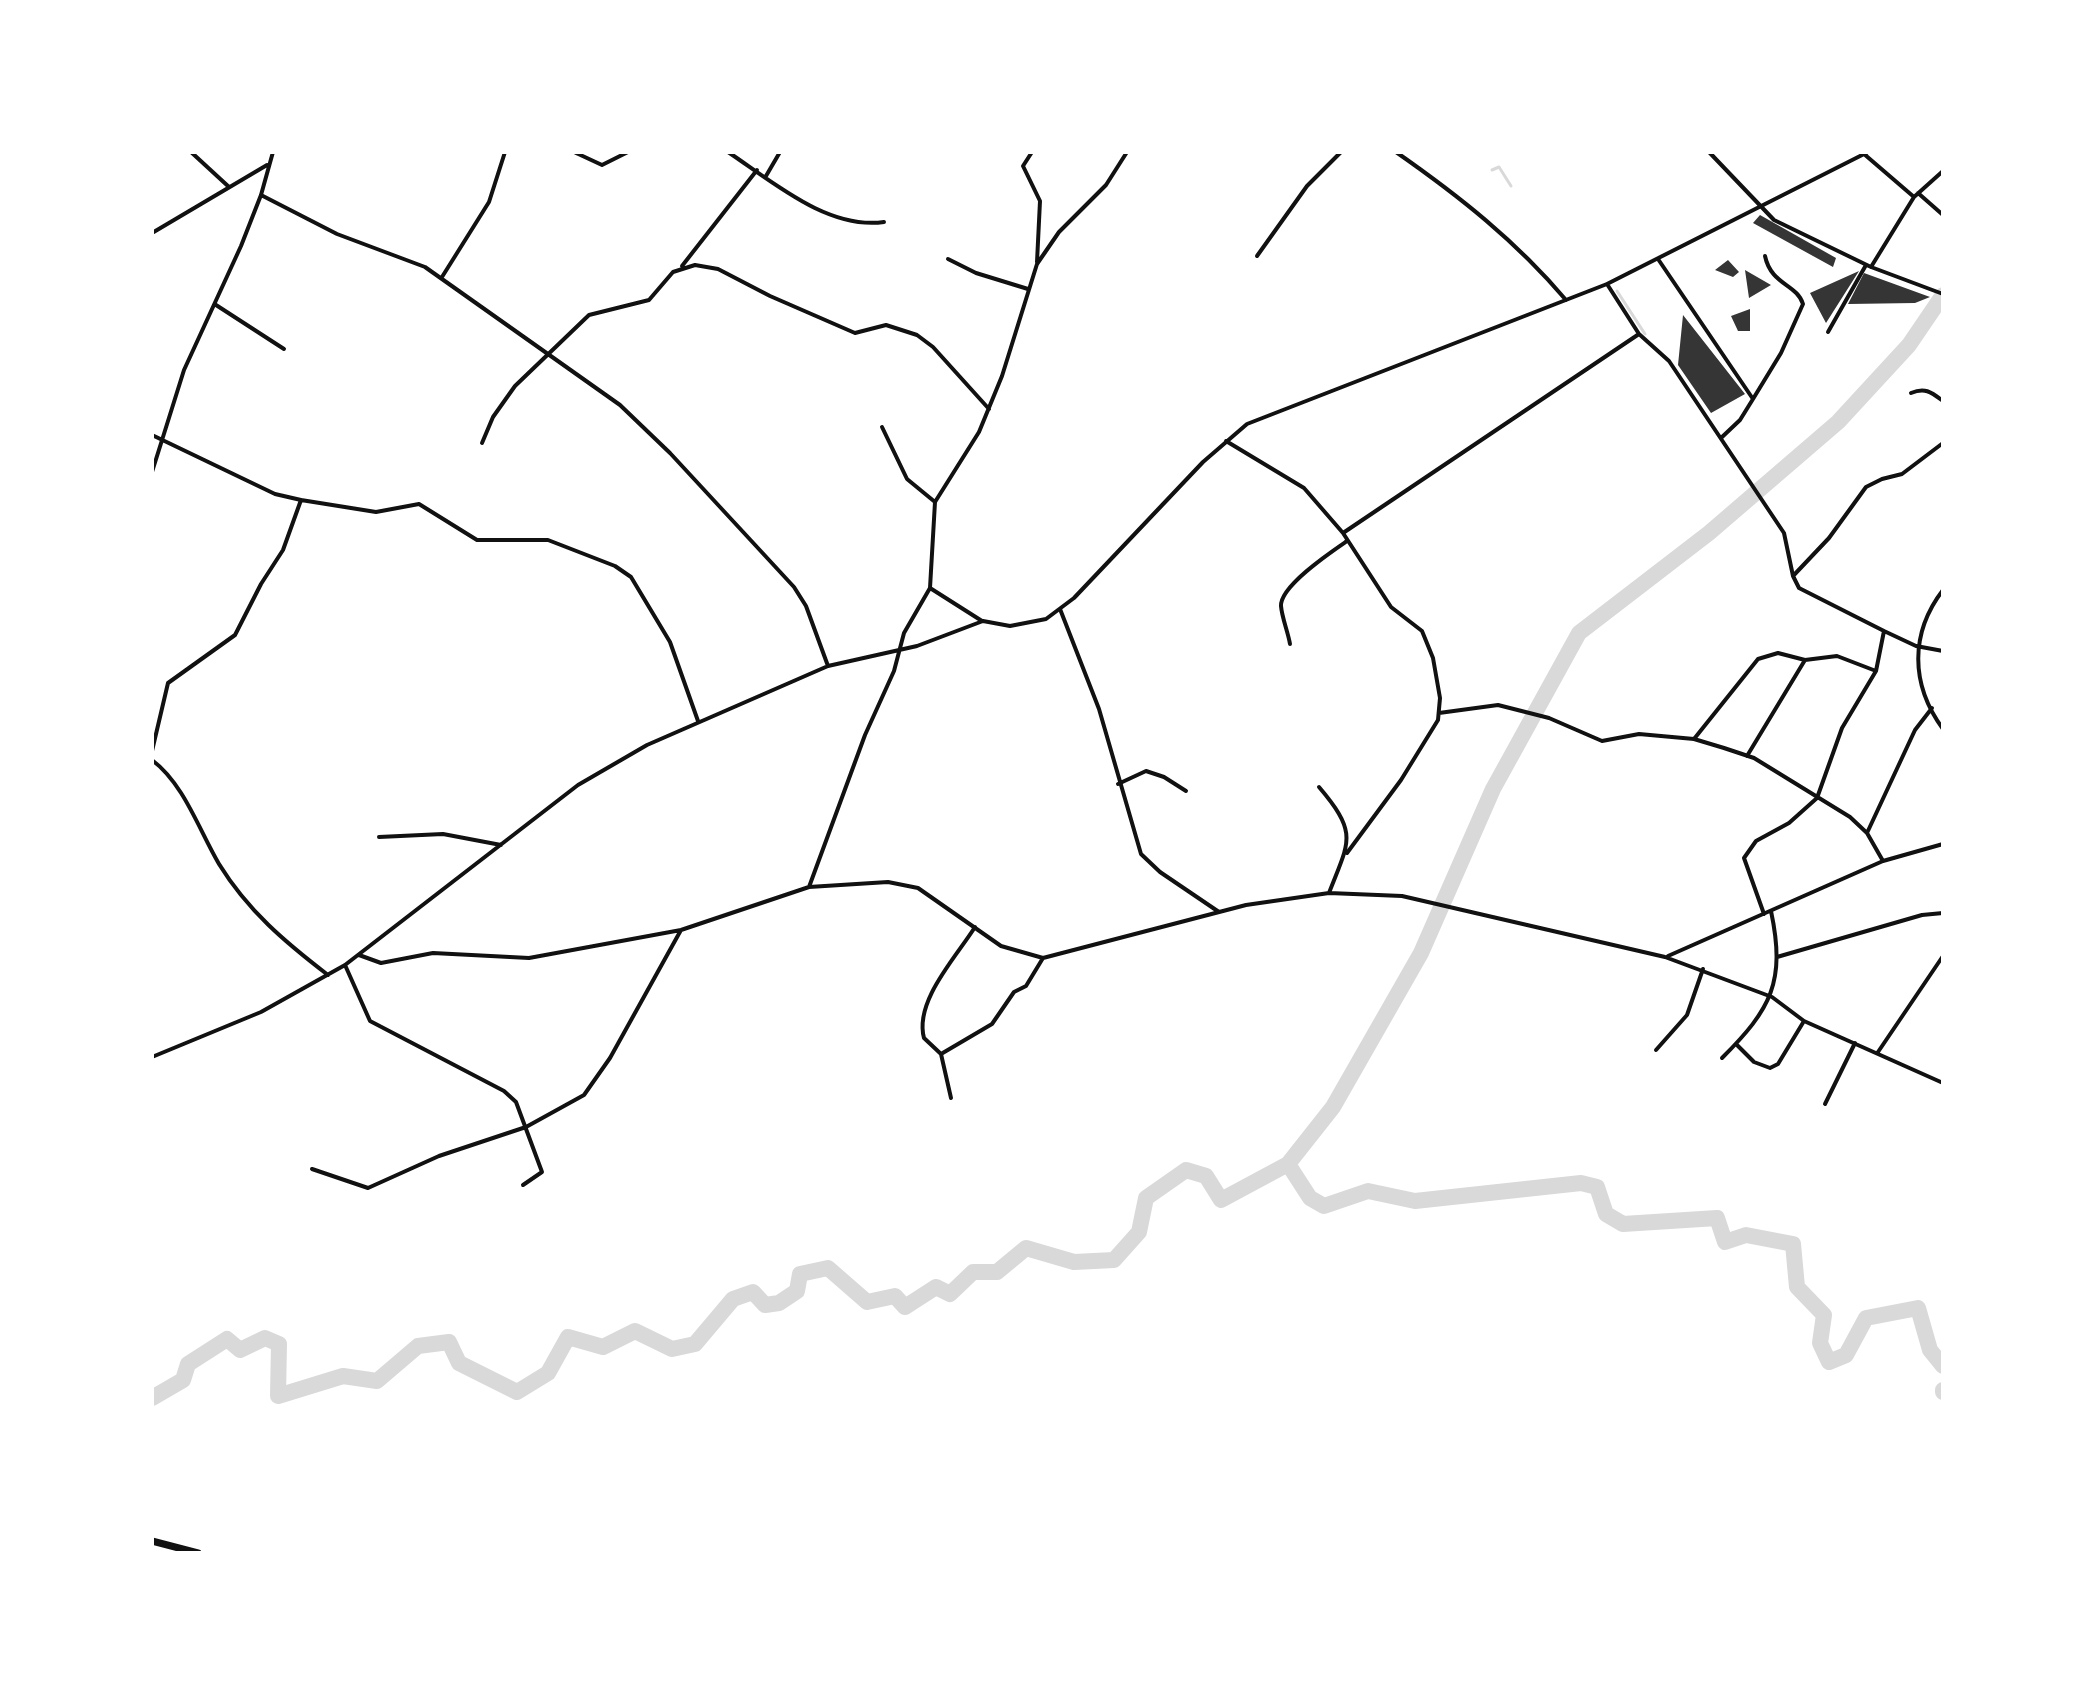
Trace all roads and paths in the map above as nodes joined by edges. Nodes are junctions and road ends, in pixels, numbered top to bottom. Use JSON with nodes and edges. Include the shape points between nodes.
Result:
{"nodes":[{"id":1,"x":191,"y":152,"type":"edge"},
{"id":2,"x":273,"y":152,"type":"edge"},
{"id":3,"x":505,"y":152,"type":"edge"},
{"id":4,"x":574,"y":152,"type":"edge"},
{"id":5,"x":628,"y":152,"type":"edge"},
{"id":6,"x":728,"y":152,"type":"edge"},
{"id":7,"x":780,"y":152,"type":"edge"},
{"id":8,"x":1032,"y":152,"type":"edge"},
{"id":9,"x":1127,"y":152,"type":"edge"},
{"id":10,"x":1341,"y":152,"type":"edge"},
{"id":11,"x":1396,"y":152,"type":"edge"},
{"id":12,"x":1709,"y":152,"type":"edge"},
{"id":13,"x":1866,"y":153,"type":"edge"},
{"id":14,"x":268,"y":165,"type":"junction"},
{"id":15,"x":757,"y":170,"type":"junction"},
{"id":16,"x":1943,"y":171,"type":"edge"},
{"id":17,"x":766,"y":176,"type":"junction"},
{"id":18,"x":229,"y":187,"type":"junction"},
{"id":19,"x":1918,"y":193,"type":"junction"},
{"id":20,"x":261,"y":195,"type":"junction"},
{"id":21,"x":1914,"y":197,"type":"junction"},
{"id":22,"x":1760,"y":208,"type":"junction"},
{"id":23,"x":1943,"y":215,"type":"edge"},
{"id":24,"x":884,"y":222,"type":"dead end"},
{"id":25,"x":152,"y":233,"type":"edge"},
{"id":26,"x":1257,"y":256,"type":"dead end"},
{"id":27,"x":1765,"y":256,"type":"dead end"},
{"id":28,"x":948,"y":259,"type":"dead end"},
{"id":29,"x":1658,"y":259,"type":"junction"},
{"id":30,"x":1037,"y":264,"type":"junction"},
{"id":31,"x":1869,"y":266,"type":"junction"},
{"id":32,"x":680,"y":267,"type":"junction"},
{"id":33,"x":442,"y":277,"type":"junction"},
{"id":34,"x":1607,"y":284,"type":"junction"},
{"id":35,"x":1029,"y":289,"type":"junction"},
{"id":36,"x":1942,"y":292,"type":"edge"},
{"id":37,"x":1566,"y":300,"type":"junction"},
{"id":38,"x":216,"y":305,"type":"junction"},
{"id":39,"x":1828,"y":332,"type":"dead end"},
{"id":40,"x":1639,"y":334,"type":"junction"},
{"id":41,"x":284,"y":349,"type":"dead end"},
{"id":42,"x":548,"y":354,"type":"junction"},
{"id":43,"x":1911,"y":393,"type":"dead end"},
{"id":44,"x":1753,"y":399,"type":"junction"},
{"id":45,"x":1943,"y":401,"type":"edge"},
{"id":46,"x":989,"y":409,"type":"junction"},
{"id":47,"x":882,"y":427,"type":"dead end"},
{"id":48,"x":152,"y":435,"type":"edge"},
{"id":49,"x":1721,"y":438,"type":"junction"},
{"id":50,"x":161,"y":440,"type":"junction"},
{"id":51,"x":1226,"y":441,"type":"junction"},
{"id":52,"x":482,"y":443,"type":"dead end"},
{"id":53,"x":1943,"y":443,"type":"edge"},
{"id":54,"x":152,"y":472,"type":"edge"},
{"id":55,"x":301,"y":500,"type":"junction"},
{"id":56,"x":935,"y":502,"type":"junction"},
{"id":57,"x":1343,"y":533,"type":"junction"},
{"id":58,"x":1347,"y":541,"type":"junction"},
{"id":59,"x":1793,"y":576,"type":"junction"},
{"id":60,"x":930,"y":588,"type":"junction"},
{"id":61,"x":1943,"y":590,"type":"edge"},
{"id":62,"x":1060,"y":609,"type":"junction"},
{"id":63,"x":983,"y":621,"type":"junction"},
{"id":64,"x":1884,"y":631,"type":"junction"},
{"id":65,"x":1290,"y":644,"type":"dead end"},
{"id":66,"x":1916,"y":646,"type":"junction"},
{"id":67,"x":900,"y":650,"type":"junction"},
{"id":68,"x":1943,"y":651,"type":"edge"},
{"id":69,"x":1805,"y":660,"type":"junction"},
{"id":70,"x":828,"y":666,"type":"junction"},
{"id":71,"x":1876,"y":671,"type":"junction"},
{"id":72,"x":1932,"y":708,"type":"junction"},
{"id":73,"x":1439,"y":713,"type":"junction"},
{"id":74,"x":698,"y":721,"type":"junction"},
{"id":75,"x":1943,"y":729,"type":"edge"},
{"id":76,"x":1694,"y":739,"type":"junction"},
{"id":77,"x":152,"y":751,"type":"edge"},
{"id":78,"x":1747,"y":756,"type":"junction"},
{"id":79,"x":152,"y":760,"type":"edge"},
{"id":80,"x":1118,"y":784,"type":"junction"},
{"id":81,"x":1319,"y":787,"type":"dead end"},
{"id":82,"x":1186,"y":791,"type":"dead end"},
{"id":83,"x":1817,"y":798,"type":"junction"},
{"id":84,"x":1867,"y":833,"type":"junction"},
{"id":85,"x":379,"y":837,"type":"dead end"},
{"id":86,"x":1943,"y":844,"type":"edge"},
{"id":87,"x":501,"y":845,"type":"junction"},
{"id":88,"x":1347,"y":853,"type":"junction"},
{"id":89,"x":1883,"y":861,"type":"junction"},
{"id":90,"x":809,"y":887,"type":"junction"},
{"id":91,"x":1329,"y":893,"type":"junction"},
{"id":92,"x":1771,"y":911,"type":"junction"},
{"id":93,"x":1219,"y":912,"type":"junction"},
{"id":94,"x":1943,"y":913,"type":"edge"},
{"id":95,"x":1764,"y":914,"type":"junction"},
{"id":96,"x":975,"y":927,"type":"junction"},
{"id":97,"x":681,"y":930,"type":"junction"},
{"id":98,"x":359,"y":955,"type":"junction"},
{"id":99,"x":1943,"y":956,"type":"edge"},
{"id":100,"x":1665,"y":957,"type":"junction"},
{"id":101,"x":1777,"y":957,"type":"junction"},
{"id":102,"x":1043,"y":958,"type":"junction"},
{"id":103,"x":345,"y":965,"type":"junction"},
{"id":104,"x":1703,"y":969,"type":"junction"},
{"id":105,"x":328,"y":975,"type":"junction"},
{"id":106,"x":1772,"y":997,"type":"junction"},
{"id":107,"x":1804,"y":1021,"type":"junction"},
{"id":108,"x":1855,"y":1043,"type":"junction"},
{"id":109,"x":1736,"y":1044,"type":"junction"},
{"id":110,"x":1656,"y":1050,"type":"dead end"},
{"id":111,"x":1878,"y":1052,"type":"junction"},
{"id":112,"x":941,"y":1054,"type":"junction"},
{"id":113,"x":152,"y":1057,"type":"edge"},
{"id":114,"x":1722,"y":1058,"type":"dead end"},
{"id":115,"x":1943,"y":1083,"type":"edge"},
{"id":116,"x":951,"y":1098,"type":"dead end"},
{"id":117,"x":1825,"y":1104,"type":"dead end"},
{"id":118,"x":526,"y":1127,"type":"junction"},
{"id":119,"x":312,"y":1169,"type":"dead end"},
{"id":120,"x":523,"y":1185,"type":"dead end"},
{"id":121,"x":152,"y":1541,"type":"edge"},
{"id":122,"x":198,"y":1553,"type":"edge"}],
"edges":[{"from":1,"to":18,"type":"street"},
{"from":2,"to":14,"type":"street"},
{"from":3,"to":33,"type":"street","via":[[489,202]]},
{"from":4,"to":5,"type":"street","via":[[602,165]]},
{"from":6,"to":15,"type":"street"},
{"from":7,"to":17,"type":"street"},
{"from":8,"to":30,"type":"street","via":[[1023,166],[1040,201]]},
{"from":9,"to":30,"type":"street","via":[[1106,185],[1059,232]]},
{"from":10,"to":26,"type":"street","via":[[1307,186]]},
{"from":11,"to":37,"type":"street","via":[[1514,242]]},
{"from":12,"to":22,"type":"street"},
{"from":13,"to":21,"type":"street"},
{"from":13,"to":22,"type":"street"},
{"from":14,"to":18,"type":"street"},
{"from":14,"to":20,"type":"street"},
{"from":15,"to":17,"type":"street"},
{"from":15,"to":32,"type":"street"},
{"from":16,"to":19,"type":"street"},
{"from":17,"to":24,"type":"street","via":[[836,218]]},
{"from":18,"to":25,"type":"street"},
{"from":19,"to":21,"type":"street"},
{"from":19,"to":23,"type":"street"},
{"from":20,"to":33,"type":"street","via":[[324,228]]},
{"from":20,"to":38,"type":"street"},
{"from":21,"to":31,"type":"street"},
{"from":22,"to":29,"type":"street"},
{"from":22,"to":31,"type":"street","via":[[1774,220]]},
{"from":27,"to":44,"type":"street","via":[[1768,272],[1803,304]]},
{"from":28,"to":35,"type":"street"},
{"from":29,"to":34,"type":"street"},
{"from":29,"to":44,"type":"street"},
{"from":30,"to":35,"type":"street"},
{"from":31,"to":36,"type":"street"},
{"from":31,"to":39,"type":"street"},
{"from":32,"to":42,"type":"street","via":[[649,300],[596,312]]},
{"from":32,"to":46,"type":"street","via":[[718,269],[855,333],[886,325],[917,335]]},
{"from":33,"to":42,"type":"street"},
{"from":34,"to":37,"type":"street"},
{"from":34,"to":40,"type":"street"},
{"from":35,"to":46,"type":"street"},
{"from":37,"to":51,"type":"street","via":[[1264,416]]},
{"from":38,"to":41,"type":"street"},
{"from":38,"to":50,"type":"street","via":[[184,370]]},
{"from":40,"to":49,"type":"street","via":[[1669,361]]},
{"from":40,"to":57,"type":"street"},
{"from":42,"to":52,"type":"street","via":[[515,386]]},
{"from":42,"to":70,"type":"street","via":[[620,405],[794,587]]},
{"from":43,"to":45,"type":"street","via":[[1929,391]]},
{"from":44,"to":49,"type":"street"},
{"from":46,"to":56,"type":"street"},
{"from":47,"to":56,"type":"street","via":[[907,479]]},
{"from":48,"to":50,"type":"street"},
{"from":49,"to":59,"type":"street","via":[[1784,533]]},
{"from":50,"to":54,"type":"street"},
{"from":50,"to":55,"type":"street","via":[[275,494]]},
{"from":51,"to":57,"type":"street","via":[[1304,488]]},
{"from":51,"to":62,"type":"street"},
{"from":53,"to":59,"type":"street","via":[[1902,474],[1866,487]]},
{"from":55,"to":74,"type":"street","via":[[376,512],[419,504],[477,540],[548,540],[615,566],[631,577],[661,624]]},
{"from":55,"to":77,"type":"street","via":[[283,550],[235,635],[168,683]]},
{"from":56,"to":60,"type":"street"},
{"from":57,"to":58,"type":"street"},
{"from":58,"to":65,"type":"street","via":[[1284,594],[1280,605]]},
{"from":58,"to":73,"type":"street","via":[[1391,607],[1422,631],[1433,658]]},
{"from":59,"to":64,"type":"street","via":[[1810,595]]},
{"from":60,"to":63,"type":"street"},
{"from":60,"to":67,"type":"street"},
{"from":61,"to":66,"type":"street"},
{"from":62,"to":63,"type":"street","via":[[1028,625]]},
{"from":62,"to":80,"type":"street","via":[[1099,709]]},
{"from":63,"to":67,"type":"street"},
{"from":64,"to":66,"type":"street"},
{"from":64,"to":71,"type":"street"},
{"from":66,"to":68,"type":"street"},
{"from":66,"to":72,"type":"street"},
{"from":67,"to":70,"type":"street"},
{"from":67,"to":90,"type":"street"},
{"from":69,"to":71,"type":"street","via":[[1837,656]]},
{"from":69,"to":76,"type":"street","via":[[1778,653],[1758,659]]},
{"from":69,"to":78,"type":"street"},
{"from":70,"to":74,"type":"street"},
{"from":71,"to":83,"type":"street","via":[[1842,728]]},
{"from":72,"to":75,"type":"street"},
{"from":72,"to":84,"type":"street","via":[[1915,730]]},
{"from":73,"to":76,"type":"street","via":[[1498,705],[1532,712],[1602,741],[1639,734]]},
{"from":73,"to":88,"type":"street","via":[[1401,780]]},
{"from":74,"to":87,"type":"street","via":[[606,767]]},
{"from":76,"to":78,"type":"street"},
{"from":78,"to":83,"type":"street"},
{"from":79,"to":105,"type":"street","via":[[172,779],[248,905],[268,928]]},
{"from":80,"to":82,"type":"street","via":[[1146,771]]},
{"from":80,"to":93,"type":"street","via":[[1141,854]]},
{"from":81,"to":88,"type":"street","via":[[1344,820]]},
{"from":83,"to":84,"type":"street"},
{"from":83,"to":95,"type":"street","via":[[1748,849],[1744,858]]},
{"from":84,"to":89,"type":"street"},
{"from":85,"to":87,"type":"street","via":[[443,834]]},
{"from":86,"to":89,"type":"street"},
{"from":87,"to":98,"type":"street"},
{"from":88,"to":91,"type":"street"},
{"from":89,"to":92,"type":"street"},
{"from":90,"to":96,"type":"street","via":[[902,883]]},
{"from":90,"to":97,"type":"street"},
{"from":91,"to":93,"type":"street"},
{"from":91,"to":100,"type":"street","via":[[1402,896]]},
{"from":92,"to":95,"type":"street"},
{"from":92,"to":101,"type":"street"},
{"from":93,"to":102,"type":"street"},
{"from":94,"to":101,"type":"street"},
{"from":95,"to":100,"type":"street"},
{"from":96,"to":102,"type":"street","via":[[1001,946]]},
{"from":96,"to":112,"type":"street","via":[[922,1018],[924,1038]]},
{"from":97,"to":98,"type":"street","via":[[509,959],[433,953],[381,963]]},
{"from":97,"to":118,"type":"street","via":[[595,1081],[567,1106]]},
{"from":98,"to":103,"type":"street"},
{"from":99,"to":111,"type":"street"},
{"from":100,"to":104,"type":"street"},
{"from":101,"to":106,"type":"street"},
{"from":102,"to":112,"type":"street","via":[[992,1024]]},
{"from":103,"to":105,"type":"street"},
{"from":103,"to":118,"type":"street","via":[[370,1021],[510,1095]]},
{"from":104,"to":106,"type":"street"},
{"from":104,"to":110,"type":"street","via":[[1687,1015]]},
{"from":105,"to":113,"type":"street","via":[[261,1012]]},
{"from":106,"to":107,"type":"street"},
{"from":106,"to":109,"type":"street"},
{"from":107,"to":108,"type":"street"},
{"from":107,"to":109,"type":"street","via":[[1778,1064],[1770,1068],[1754,1062]]},
{"from":108,"to":111,"type":"street"},
{"from":108,"to":117,"type":"street"},
{"from":109,"to":114,"type":"street"},
{"from":111,"to":115,"type":"street"},
{"from":112,"to":116,"type":"street"},
{"from":118,"to":119,"type":"street","via":[[439,1156],[368,1188]]},
{"from":118,"to":120,"type":"street","via":[[542,1172]]},
{"from":121,"to":122,"type":"highway"}]}
